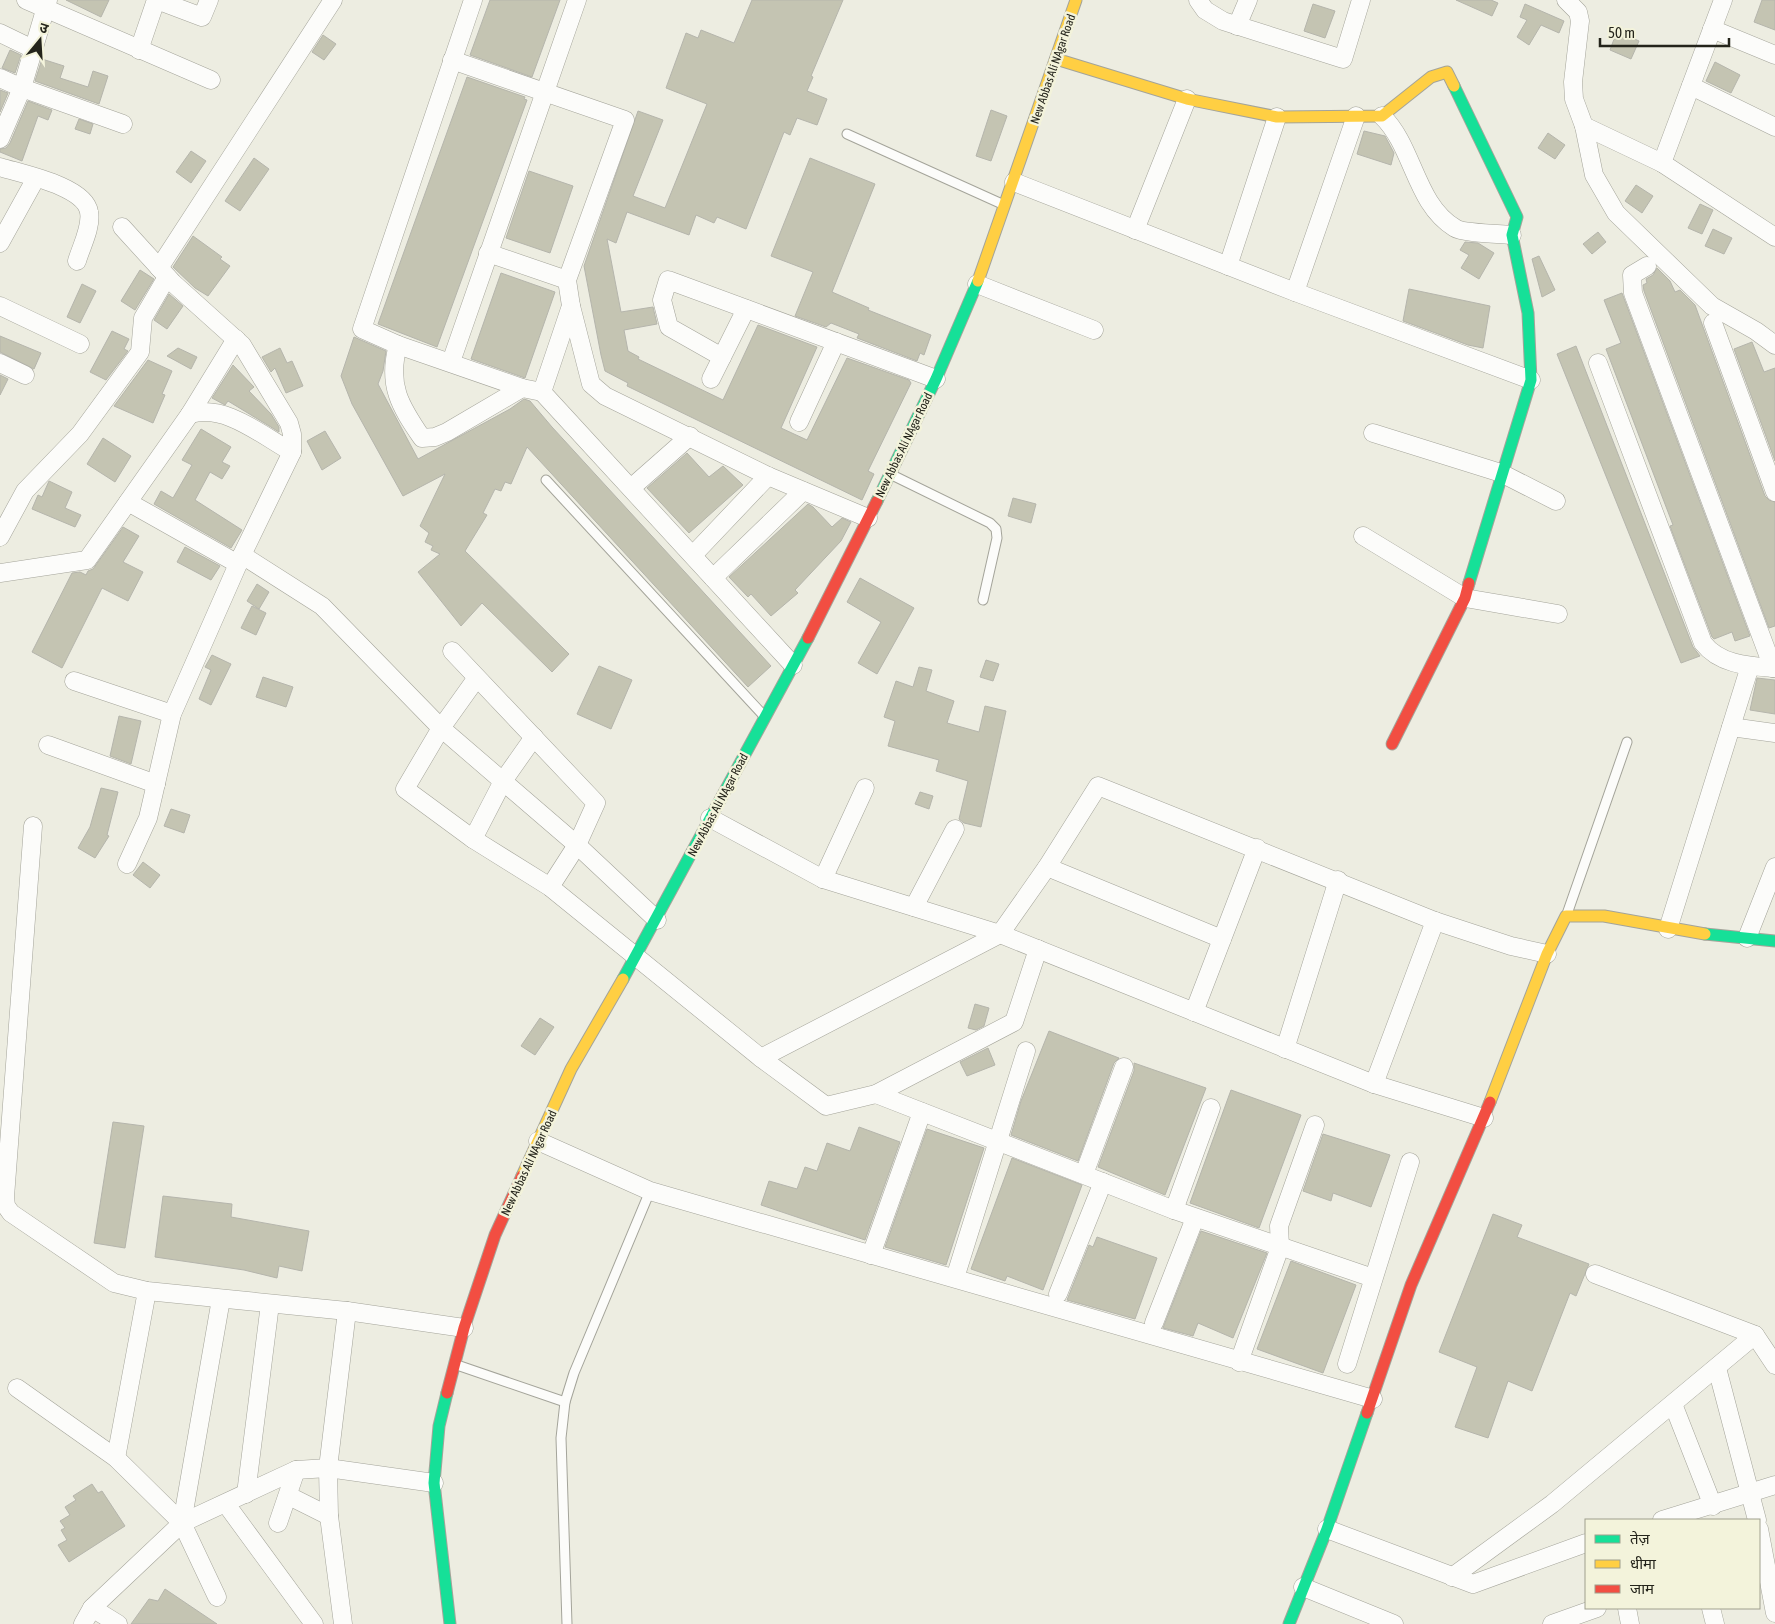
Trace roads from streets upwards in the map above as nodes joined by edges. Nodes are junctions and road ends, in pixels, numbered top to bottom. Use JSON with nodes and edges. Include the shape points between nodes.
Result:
{"nodes":[{"id":1,"x":26,"y":0,"type":"edge"},
{"id":2,"x":157,"y":0,"type":"edge"},
{"id":3,"x":209,"y":0,"type":"edge"},
{"id":4,"x":333,"y":0,"type":"edge"},
{"id":5,"x":473,"y":0,"type":"edge"},
{"id":6,"x":577,"y":0,"type":"edge"},
{"id":7,"x":1076,"y":0,"type":"edge"},
{"id":8,"x":1198,"y":0,"type":"edge"},
{"id":9,"x":1248,"y":0,"type":"edge"},
{"id":10,"x":1361,"y":0,"type":"edge"},
{"id":11,"x":1566,"y":0,"type":"edge"},
{"id":12,"x":1724,"y":0,"type":"edge"},
{"id":13,"x":47,"y":5,"type":"edge"},
{"id":14,"x":1238,"y":26,"type":"junction"},
{"id":15,"x":1712,"y":29,"type":"junction"},
{"id":16,"x":0,"y":33,"type":"edge"},
{"id":17,"x":33,"y":49,"type":"junction"},
{"id":18,"x":139,"y":50,"type":"junction"},
{"id":19,"x":1775,"y":55,"type":"edge"},
{"id":20,"x":1056,"y":59,"type":"junction"},
{"id":21,"x":452,"y":60,"type":"junction"},
{"id":22,"x":0,"y":78,"type":"edge"},
{"id":23,"x":211,"y":80,"type":"dead end"},
{"id":24,"x":1691,"y":86,"type":"junction"},
{"id":25,"x":22,"y":88,"type":"junction"},
{"id":26,"x":545,"y":91,"type":"junction"},
{"id":27,"x":1187,"y":99,"type":"junction"},
{"id":28,"x":1356,"y":116,"type":"junction"},
{"id":29,"x":1382,"y":116,"type":"junction"},
{"id":30,"x":1277,"y":117,"type":"junction"},
{"id":31,"x":123,"y":124,"type":"dead end"},
{"id":32,"x":1584,"y":126,"type":"junction"},
{"id":33,"x":1775,"y":127,"type":"edge"},
{"id":34,"x":1,"y":135,"type":"edge"},
{"id":35,"x":1662,"y":163,"type":"junction"},
{"id":36,"x":0,"y":167,"type":"edge"},
{"id":37,"x":36,"y":178,"type":"junction"},
{"id":38,"x":1014,"y":182,"type":"junction"},
{"id":39,"x":122,"y":227,"type":"dead end"},
{"id":40,"x":1135,"y":230,"type":"junction"},
{"id":41,"x":1512,"y":235,"type":"junction"},
{"id":42,"x":1775,"y":237,"type":"edge"},
{"id":43,"x":0,"y":243,"type":"edge"},
{"id":44,"x":488,"y":252,"type":"junction"},
{"id":45,"x":77,"y":261,"type":"dead end"},
{"id":46,"x":1228,"y":266,"type":"junction"},
{"id":47,"x":1647,"y":266,"type":"dead end"},
{"id":48,"x":163,"y":273,"type":"junction"},
{"id":49,"x":567,"y":280,"type":"junction"},
{"id":50,"x":976,"y":284,"type":"junction"},
{"id":51,"x":1295,"y":292,"type":"junction"},
{"id":52,"x":0,"y":306,"type":"edge"},
{"id":53,"x":570,"y":306,"type":"junction"},
{"id":54,"x":746,"y":309,"type":"junction"},
{"id":55,"x":1712,"y":323,"type":"dead end"},
{"id":56,"x":1094,"y":330,"type":"dead end"},
{"id":57,"x":236,"y":339,"type":"junction"},
{"id":58,"x":836,"y":342,"type":"junction"},
{"id":59,"x":80,"y":344,"type":"dead end"},
{"id":60,"x":398,"y":345,"type":"junction"},
{"id":61,"x":1775,"y":345,"type":"edge"},
{"id":62,"x":722,"y":357,"type":"junction"},
{"id":63,"x":451,"y":362,"type":"junction"},
{"id":64,"x":0,"y":363,"type":"edge"},
{"id":65,"x":1598,"y":363,"type":"dead end"},
{"id":66,"x":25,"y":375,"type":"dead end"},
{"id":67,"x":711,"y":379,"type":"dead end"},
{"id":68,"x":936,"y":379,"type":"junction"},
{"id":69,"x":1531,"y":380,"type":"junction"},
{"id":70,"x":522,"y":388,"type":"junction"},
{"id":71,"x":542,"y":392,"type":"junction"},
{"id":72,"x":190,"y":414,"type":"junction"},
{"id":73,"x":799,"y":422,"type":"dead end"},
{"id":74,"x":1373,"y":433,"type":"dead end"},
{"id":75,"x":690,"y":436,"type":"junction"},
{"id":76,"x":292,"y":452,"type":"junction"},
{"id":77,"x":1501,"y":474,"type":"junction"},
{"id":78,"x":768,"y":476,"type":"junction"},
{"id":79,"x":632,"y":488,"type":"junction"},
{"id":80,"x":803,"y":491,"type":"junction"},
{"id":81,"x":1775,"y":492,"type":"edge"},
{"id":82,"x":1556,"y":500,"type":"dead end"},
{"id":83,"x":128,"y":502,"type":"junction"},
{"id":84,"x":868,"y":518,"type":"junction"},
{"id":85,"x":1363,"y":536,"type":"dead end"},
{"id":86,"x":0,"y":537,"type":"edge"},
{"id":87,"x":693,"y":555,"type":"junction"},
{"id":88,"x":240,"y":560,"type":"junction"},
{"id":89,"x":0,"y":573,"type":"edge"},
{"id":90,"x":713,"y":578,"type":"junction"},
{"id":91,"x":1465,"y":598,"type":"junction"},
{"id":92,"x":1558,"y":614,"type":"dead end"},
{"id":93,"x":452,"y":650,"type":"dead end"},
{"id":94,"x":793,"y":665,"type":"junction"},
{"id":95,"x":1750,"y":666,"type":"junction"},
{"id":96,"x":1774,"y":668,"type":"edge"},
{"id":97,"x":476,"y":679,"type":"junction"},
{"id":98,"x":74,"y":681,"type":"dead end"},
{"id":99,"x":172,"y":714,"type":"junction"},
{"id":100,"x":441,"y":728,"type":"junction"},
{"id":101,"x":1731,"y":728,"type":"junction"},
{"id":102,"x":1775,"y":733,"type":"edge"},
{"id":103,"x":534,"y":737,"type":"junction"},
{"id":104,"x":1392,"y":744,"type":"dead end"},
{"id":105,"x":48,"y":745,"type":"dead end"},
{"id":106,"x":503,"y":781,"type":"junction"},
{"id":107,"x":156,"y":784,"type":"junction"},
{"id":108,"x":866,"y":788,"type":"dead end"},
{"id":109,"x":710,"y":818,"type":"junction"},
{"id":110,"x":33,"y":826,"type":"dead end"},
{"id":111,"x":955,"y":829,"type":"dead end"},
{"id":112,"x":473,"y":839,"type":"junction"},
{"id":113,"x":577,"y":845,"type":"junction"},
{"id":114,"x":1257,"y":848,"type":"junction"},
{"id":115,"x":127,"y":864,"type":"dead end"},
{"id":116,"x":1047,"y":867,"type":"junction"},
{"id":117,"x":1775,"y":867,"type":"edge"},
{"id":118,"x":822,"y":879,"type":"junction"},
{"id":119,"x":1338,"y":880,"type":"junction"},
{"id":120,"x":550,"y":887,"type":"junction"},
{"id":121,"x":914,"y":907,"type":"junction"},
{"id":122,"x":657,"y":920,"type":"junction"},
{"id":123,"x":1435,"y":921,"type":"junction"},
{"id":124,"x":1668,"y":930,"type":"junction"},
{"id":125,"x":1000,"y":934,"type":"junction"},
{"id":126,"x":1747,"y":938,"type":"junction"},
{"id":127,"x":1222,"y":939,"type":"junction"},
{"id":128,"x":1775,"y":940,"type":"edge"},
{"id":129,"x":1038,"y":949,"type":"junction"},
{"id":130,"x":1547,"y":954,"type":"junction"},
{"id":131,"x":637,"y":956,"type":"junction"},
{"id":132,"x":1194,"y":1012,"type":"junction"},
{"id":133,"x":1285,"y":1049,"type":"junction"},
{"id":134,"x":1026,"y":1051,"type":"dead end"},
{"id":135,"x":761,"y":1058,"type":"junction"},
{"id":136,"x":1124,"y":1067,"type":"dead end"},
{"id":137,"x":1374,"y":1084,"type":"junction"},
{"id":138,"x":876,"y":1094,"type":"junction"},
{"id":139,"x":1211,"y":1108,"type":"dead end"},
{"id":140,"x":922,"y":1112,"type":"junction"},
{"id":141,"x":1484,"y":1118,"type":"junction"},
{"id":142,"x":1315,"y":1125,"type":"dead end"},
{"id":143,"x":997,"y":1140,"type":"junction"},
{"id":144,"x":538,"y":1141,"type":"junction"},
{"id":145,"x":1410,"y":1162,"type":"dead end"},
{"id":146,"x":1084,"y":1174,"type":"junction"},
{"id":147,"x":1103,"y":1182,"type":"junction"},
{"id":148,"x":1174,"y":1210,"type":"junction"},
{"id":149,"x":1195,"y":1218,"type":"junction"},
{"id":150,"x":1280,"y":1247,"type":"junction"},
{"id":151,"x":871,"y":1256,"type":"junction"},
{"id":152,"x":1595,"y":1274,"type":"dead end"},
{"id":153,"x":955,"y":1278,"type":"junction"},
{"id":154,"x":1373,"y":1278,"type":"junction"},
{"id":155,"x":146,"y":1290,"type":"junction"},
{"id":156,"x":1058,"y":1294,"type":"dead end"},
{"id":157,"x":221,"y":1299,"type":"junction"},
{"id":158,"x":270,"y":1304,"type":"junction"},
{"id":159,"x":347,"y":1310,"type":"junction"},
{"id":160,"x":1154,"y":1323,"type":"dead end"},
{"id":161,"x":464,"y":1328,"type":"junction"},
{"id":162,"x":1755,"y":1335,"type":"junction"},
{"id":163,"x":1239,"y":1362,"type":"junction"},
{"id":164,"x":1348,"y":1364,"type":"dead end"},
{"id":165,"x":1775,"y":1365,"type":"edge"},
{"id":166,"x":1717,"y":1368,"type":"junction"},
{"id":167,"x":17,"y":1388,"type":"dead end"},
{"id":168,"x":1373,"y":1399,"type":"junction"},
{"id":169,"x":1673,"y":1404,"type":"junction"},
{"id":170,"x":116,"y":1458,"type":"junction"},
{"id":171,"x":328,"y":1468,"type":"junction"},
{"id":172,"x":296,"y":1470,"type":"junction"},
{"id":173,"x":434,"y":1483,"type":"junction"},
{"id":174,"x":1775,"y":1485,"type":"edge"},
{"id":175,"x":1751,"y":1493,"type":"junction"},
{"id":176,"x":246,"y":1494,"type":"junction"},
{"id":177,"x":289,"y":1496,"type":"junction"},
{"id":178,"x":226,"y":1504,"type":"junction"},
{"id":179,"x":1713,"y":1506,"type":"junction"},
{"id":180,"x":329,"y":1516,"type":"junction"},
{"id":181,"x":1666,"y":1519,"type":"edge"},
{"id":182,"x":1757,"y":1519,"type":"edge"},
{"id":183,"x":182,"y":1523,"type":"junction"},
{"id":184,"x":278,"y":1523,"type":"dead end"},
{"id":185,"x":1327,"y":1529,"type":"junction"},
{"id":186,"x":1760,"y":1533,"type":"edge"},
{"id":187,"x":1585,"y":1542,"type":"edge"},
{"id":188,"x":1766,"y":1549,"type":"edge"},
{"id":189,"x":1452,"y":1577,"type":"junction"},
{"id":190,"x":1303,"y":1587,"type":"junction"},
{"id":191,"x":217,"y":1597,"type":"dead end"},
{"id":192,"x":92,"y":1608,"type":"junction"},
{"id":193,"x":1594,"y":1609,"type":"edge"},
{"id":194,"x":1627,"y":1609,"type":"edge"},
{"id":195,"x":1711,"y":1609,"type":"edge"},
{"id":196,"x":1775,"y":1613,"type":"edge"},
{"id":197,"x":83,"y":1624,"type":"edge"},
{"id":198,"x":118,"y":1624,"type":"edge"},
{"id":199,"x":314,"y":1624,"type":"edge"},
{"id":200,"x":343,"y":1624,"type":"edge"},
{"id":201,"x":450,"y":1624,"type":"edge"},
{"id":202,"x":1289,"y":1624,"type":"edge"},
{"id":203,"x":1394,"y":1624,"type":"edge"},
{"id":204,"x":1552,"y":1624,"type":"edge"},
{"id":205,"x":1630,"y":1624,"type":"edge"},
{"id":206,"x":1715,"y":1624,"type":"edge"}],
"edges":[{"from":1,"to":13,"type":"street"},
{"from":2,"to":3,"type":"street","via":[[202,17]]},
{"from":2,"to":18,"type":"street"},
{"from":4,"to":48,"type":"street"},
{"from":5,"to":21,"type":"street"},
{"from":6,"to":26,"type":"street"},
{"from":7,"to":20,"type":"street","name":"New Abbas Ali NAgar Road"},
{"from":8,"to":14,"type":"street","via":[[1205,10]]},
{"from":9,"to":14,"type":"street"},
{"from":10,"to":14,"type":"street","via":[[1343,59]]},
{"from":11,"to":32,"type":"street","via":[[1578,12],[1580,21],[1573,82],[1574,99]]},
{"from":12,"to":15,"type":"street"},
{"from":13,"to":17,"type":"street"},
{"from":13,"to":18,"type":"street"},
{"from":15,"to":19,"type":"street"},
{"from":15,"to":24,"type":"street"},
{"from":16,"to":17,"type":"street"},
{"from":17,"to":25,"type":"street"},
{"from":18,"to":23,"type":"street"},
{"from":20,"to":27,"type":"street"},
{"from":20,"to":38,"type":"street","name":"New Abbas Ali NAgar Road"},
{"from":21,"to":26,"type":"street"},
{"from":21,"to":60,"type":"street","via":[[362,329]]},
{"from":22,"to":25,"type":"street"},
{"from":24,"to":33,"type":"street"},
{"from":24,"to":35,"type":"street"},
{"from":25,"to":31,"type":"street"},
{"from":25,"to":34,"type":"street"},
{"from":26,"to":44,"type":"street"},
{"from":26,"to":49,"type":"street","via":[[625,120]]},
{"from":27,"to":30,"type":"street"},
{"from":27,"to":40,"type":"street"},
{"from":28,"to":29,"type":"street"},
{"from":28,"to":30,"type":"street"},
{"from":28,"to":51,"type":"street"},
{"from":29,"to":41,"type":"street","via":[[1393,127],[1432,206],[1456,229]]},
{"from":29,"to":41,"type":"street","via":[[1431,78],[1447,72],[1517,217]]},
{"from":30,"to":46,"type":"street"},
{"from":32,"to":35,"type":"street"},
{"from":32,"to":61,"type":"street","via":[[1594,175],[1616,213],[1712,306]]},
{"from":35,"to":42,"type":"street"},
{"from":36,"to":37,"type":"street"},
{"from":37,"to":43,"type":"street"},
{"from":37,"to":45,"type":"street","via":[[68,189],[86,203],[89,219]]},
{"from":38,"to":40,"type":"street"},
{"from":38,"to":50,"type":"street","name":"New Abbas Ali NAgar Road","via":[[1003,204]]},
{"from":39,"to":48,"type":"street"},
{"from":40,"to":46,"type":"street"},
{"from":41,"to":69,"type":"street","via":[[1528,313]]},
{"from":44,"to":49,"type":"street"},
{"from":44,"to":63,"type":"street"},
{"from":46,"to":51,"type":"street"},
{"from":47,"to":96,"type":"street","via":[[1632,276],[1633,293]]},
{"from":48,"to":57,"type":"street"},
{"from":48,"to":86,"type":"street","via":[[143,318],[140,352],[80,434],[26,491]]},
{"from":49,"to":53,"type":"street"},
{"from":50,"to":56,"type":"street"},
{"from":50,"to":68,"type":"street","name":"New Abbas Ali NAgar Road"},
{"from":51,"to":69,"type":"street"},
{"from":52,"to":59,"type":"street"},
{"from":53,"to":71,"type":"street"},
{"from":53,"to":75,"type":"street","via":[[591,384],[605,396]]},
{"from":54,"to":58,"type":"street"},
{"from":54,"to":62,"type":"street"},
{"from":54,"to":62,"type":"street","via":[[668,280],[662,300],[669,327]]},
{"from":55,"to":81,"type":"street"},
{"from":57,"to":72,"type":"street"},
{"from":57,"to":76,"type":"street","via":[[289,424]]},
{"from":58,"to":68,"type":"street"},
{"from":58,"to":73,"type":"street"},
{"from":60,"to":63,"type":"street"},
{"from":60,"to":70,"type":"street","via":[[393,364],[394,386],[422,438],[447,432]]},
{"from":62,"to":67,"type":"street"},
{"from":63,"to":70,"type":"street"},
{"from":64,"to":66,"type":"street"},
{"from":65,"to":95,"type":"street","via":[[1698,634],[1710,652],[1719,658]]},
{"from":68,"to":84,"type":"street","name":"New Abbas Ali NAgar Road"},
{"from":69,"to":77,"type":"street"},
{"from":70,"to":71,"type":"street"},
{"from":71,"to":79,"type":"street"},
{"from":72,"to":76,"type":"street","via":[[222,413]]},
{"from":72,"to":83,"type":"street"},
{"from":74,"to":77,"type":"street"},
{"from":75,"to":78,"type":"street"},
{"from":75,"to":79,"type":"street"},
{"from":76,"to":88,"type":"street"},
{"from":77,"to":82,"type":"street"},
{"from":77,"to":91,"type":"street"},
{"from":78,"to":80,"type":"street"},
{"from":78,"to":87,"type":"street"},
{"from":79,"to":87,"type":"street"},
{"from":80,"to":84,"type":"street"},
{"from":80,"to":90,"type":"street"},
{"from":83,"to":88,"type":"street"},
{"from":83,"to":89,"type":"street","via":[[87,560]]},
{"from":84,"to":94,"type":"street","name":"New Abbas Ali NAgar Road","via":[[828,602]]},
{"from":85,"to":91,"type":"street"},
{"from":87,"to":90,"type":"street"},
{"from":88,"to":99,"type":"street"},
{"from":88,"to":100,"type":"street","via":[[322,606]]},
{"from":90,"to":94,"type":"street"},
{"from":91,"to":92,"type":"street"},
{"from":91,"to":104,"type":"street"},
{"from":93,"to":97,"type":"street"},
{"from":94,"to":109,"type":"street","name":"New Abbas Ali NAgar Road"},
{"from":95,"to":96,"type":"street"},
{"from":95,"to":101,"type":"street"},
{"from":97,"to":100,"type":"street"},
{"from":97,"to":103,"type":"street"},
{"from":98,"to":99,"type":"street"},
{"from":99,"to":107,"type":"street"},
{"from":100,"to":106,"type":"street"},
{"from":100,"to":112,"type":"street","via":[[405,789]]},
{"from":101,"to":102,"type":"street"},
{"from":101,"to":124,"type":"street"},
{"from":103,"to":106,"type":"street"},
{"from":103,"to":113,"type":"street","via":[[596,803]]},
{"from":105,"to":107,"type":"street"},
{"from":106,"to":112,"type":"street"},
{"from":106,"to":113,"type":"street"},
{"from":107,"to":115,"type":"street","via":[[148,818]]},
{"from":108,"to":118,"type":"street"},
{"from":109,"to":118,"type":"street"},
{"from":109,"to":122,"type":"street","name":"New Abbas Ali NAgar Road"},
{"from":110,"to":155,"type":"street","via":[[6,1206],[11,1213],[114,1283]]},
{"from":111,"to":121,"type":"street"},
{"from":112,"to":120,"type":"street"},
{"from":113,"to":120,"type":"street"},
{"from":113,"to":122,"type":"street"},
{"from":114,"to":116,"type":"street","via":[[1098,786]]},
{"from":114,"to":119,"type":"street"},
{"from":114,"to":127,"type":"street"},
{"from":116,"to":125,"type":"street"},
{"from":116,"to":127,"type":"street"},
{"from":117,"to":126,"type":"street"},
{"from":118,"to":121,"type":"street"},
{"from":119,"to":123,"type":"street"},
{"from":119,"to":133,"type":"street"},
{"from":120,"to":131,"type":"street"},
{"from":121,"to":125,"type":"street"},
{"from":122,"to":131,"type":"street","name":"New Abbas Ali NAgar Road"},
{"from":123,"to":130,"type":"street","via":[[1511,946]]},
{"from":123,"to":137,"type":"street"},
{"from":124,"to":126,"type":"street"},
{"from":124,"to":130,"type":"street","via":[[1599,914],[1566,916]]},
{"from":125,"to":129,"type":"street"},
{"from":125,"to":135,"type":"street"},
{"from":126,"to":128,"type":"street"},
{"from":127,"to":132,"type":"street"},
{"from":129,"to":132,"type":"street"},
{"from":129,"to":138,"type":"street","via":[[1014,1022]]},
{"from":130,"to":141,"type":"street"},
{"from":131,"to":135,"type":"street"},
{"from":131,"to":144,"type":"street","name":"New Abbas Ali NAgar Road","via":[[571,1069]]},
{"from":132,"to":133,"type":"street"},
{"from":133,"to":137,"type":"street"},
{"from":134,"to":143,"type":"street"},
{"from":135,"to":138,"type":"street","via":[[826,1106]]},
{"from":136,"to":146,"type":"street"},
{"from":137,"to":141,"type":"street"},
{"from":138,"to":140,"type":"street"},
{"from":139,"to":148,"type":"street"},
{"from":140,"to":143,"type":"street"},
{"from":140,"to":151,"type":"street"},
{"from":141,"to":168,"type":"street","via":[[1411,1285]]},
{"from":142,"to":150,"type":"street","via":[[1279,1226]]},
{"from":143,"to":146,"type":"street"},
{"from":143,"to":153,"type":"street"},
{"from":144,"to":151,"type":"street","via":[[650,1191]]},
{"from":144,"to":161,"type":"street","name":"New Abbas Ali NAgar Road","via":[[495,1235]]},
{"from":145,"to":154,"type":"street"},
{"from":146,"to":147,"type":"street"},
{"from":147,"to":148,"type":"street"},
{"from":147,"to":156,"type":"street"},
{"from":148,"to":149,"type":"street"},
{"from":149,"to":150,"type":"street"},
{"from":149,"to":160,"type":"street"},
{"from":150,"to":154,"type":"street"},
{"from":150,"to":163,"type":"street"},
{"from":151,"to":153,"type":"street"},
{"from":152,"to":162,"type":"street"},
{"from":153,"to":163,"type":"street"},
{"from":154,"to":164,"type":"street"},
{"from":155,"to":157,"type":"street"},
{"from":155,"to":170,"type":"street"},
{"from":157,"to":158,"type":"street"},
{"from":157,"to":183,"type":"street"},
{"from":158,"to":159,"type":"street"},
{"from":158,"to":176,"type":"street"},
{"from":159,"to":161,"type":"street"},
{"from":159,"to":171,"type":"street"},
{"from":161,"to":173,"type":"street","name":"New Abbas Ali NAgar Road","via":[[439,1426]]},
{"from":162,"to":165,"type":"street"},
{"from":162,"to":166,"type":"street"},
{"from":163,"to":168,"type":"street"},
{"from":166,"to":169,"type":"street"},
{"from":166,"to":175,"type":"street"},
{"from":167,"to":170,"type":"street"},
{"from":168,"to":185,"type":"street"},
{"from":169,"to":179,"type":"street"},
{"from":169,"to":189,"type":"street","via":[[1552,1504]]},
{"from":170,"to":183,"type":"street"},
{"from":171,"to":172,"type":"street"},
{"from":171,"to":173,"type":"street"},
{"from":171,"to":180,"type":"street"},
{"from":172,"to":176,"type":"street"},
{"from":172,"to":177,"type":"street"},
{"from":173,"to":201,"type":"street","name":"New Abbas Ali NAgar Road"},
{"from":174,"to":175,"type":"street"},
{"from":175,"to":179,"type":"street"},
{"from":175,"to":182,"type":"street"},
{"from":176,"to":178,"type":"street"},
{"from":177,"to":180,"type":"street"},
{"from":177,"to":184,"type":"street"},
{"from":178,"to":183,"type":"street"},
{"from":178,"to":199,"type":"street"},
{"from":179,"to":181,"type":"street"},
{"from":180,"to":200,"type":"street"},
{"from":183,"to":191,"type":"street"},
{"from":183,"to":192,"type":"street"},
{"from":185,"to":189,"type":"street"},
{"from":185,"to":190,"type":"street"},
{"from":186,"to":188,"type":"street"},
{"from":187,"to":189,"type":"street","via":[[1482,1582],[1473,1584]]},
{"from":188,"to":196,"type":"street"},
{"from":190,"to":202,"type":"street"},
{"from":190,"to":203,"type":"street"},
{"from":192,"to":197,"type":"street"},
{"from":192,"to":198,"type":"street"},
{"from":193,"to":204,"type":"street"},
{"from":194,"to":205,"type":"street"},
{"from":195,"to":206,"type":"street"}]}
